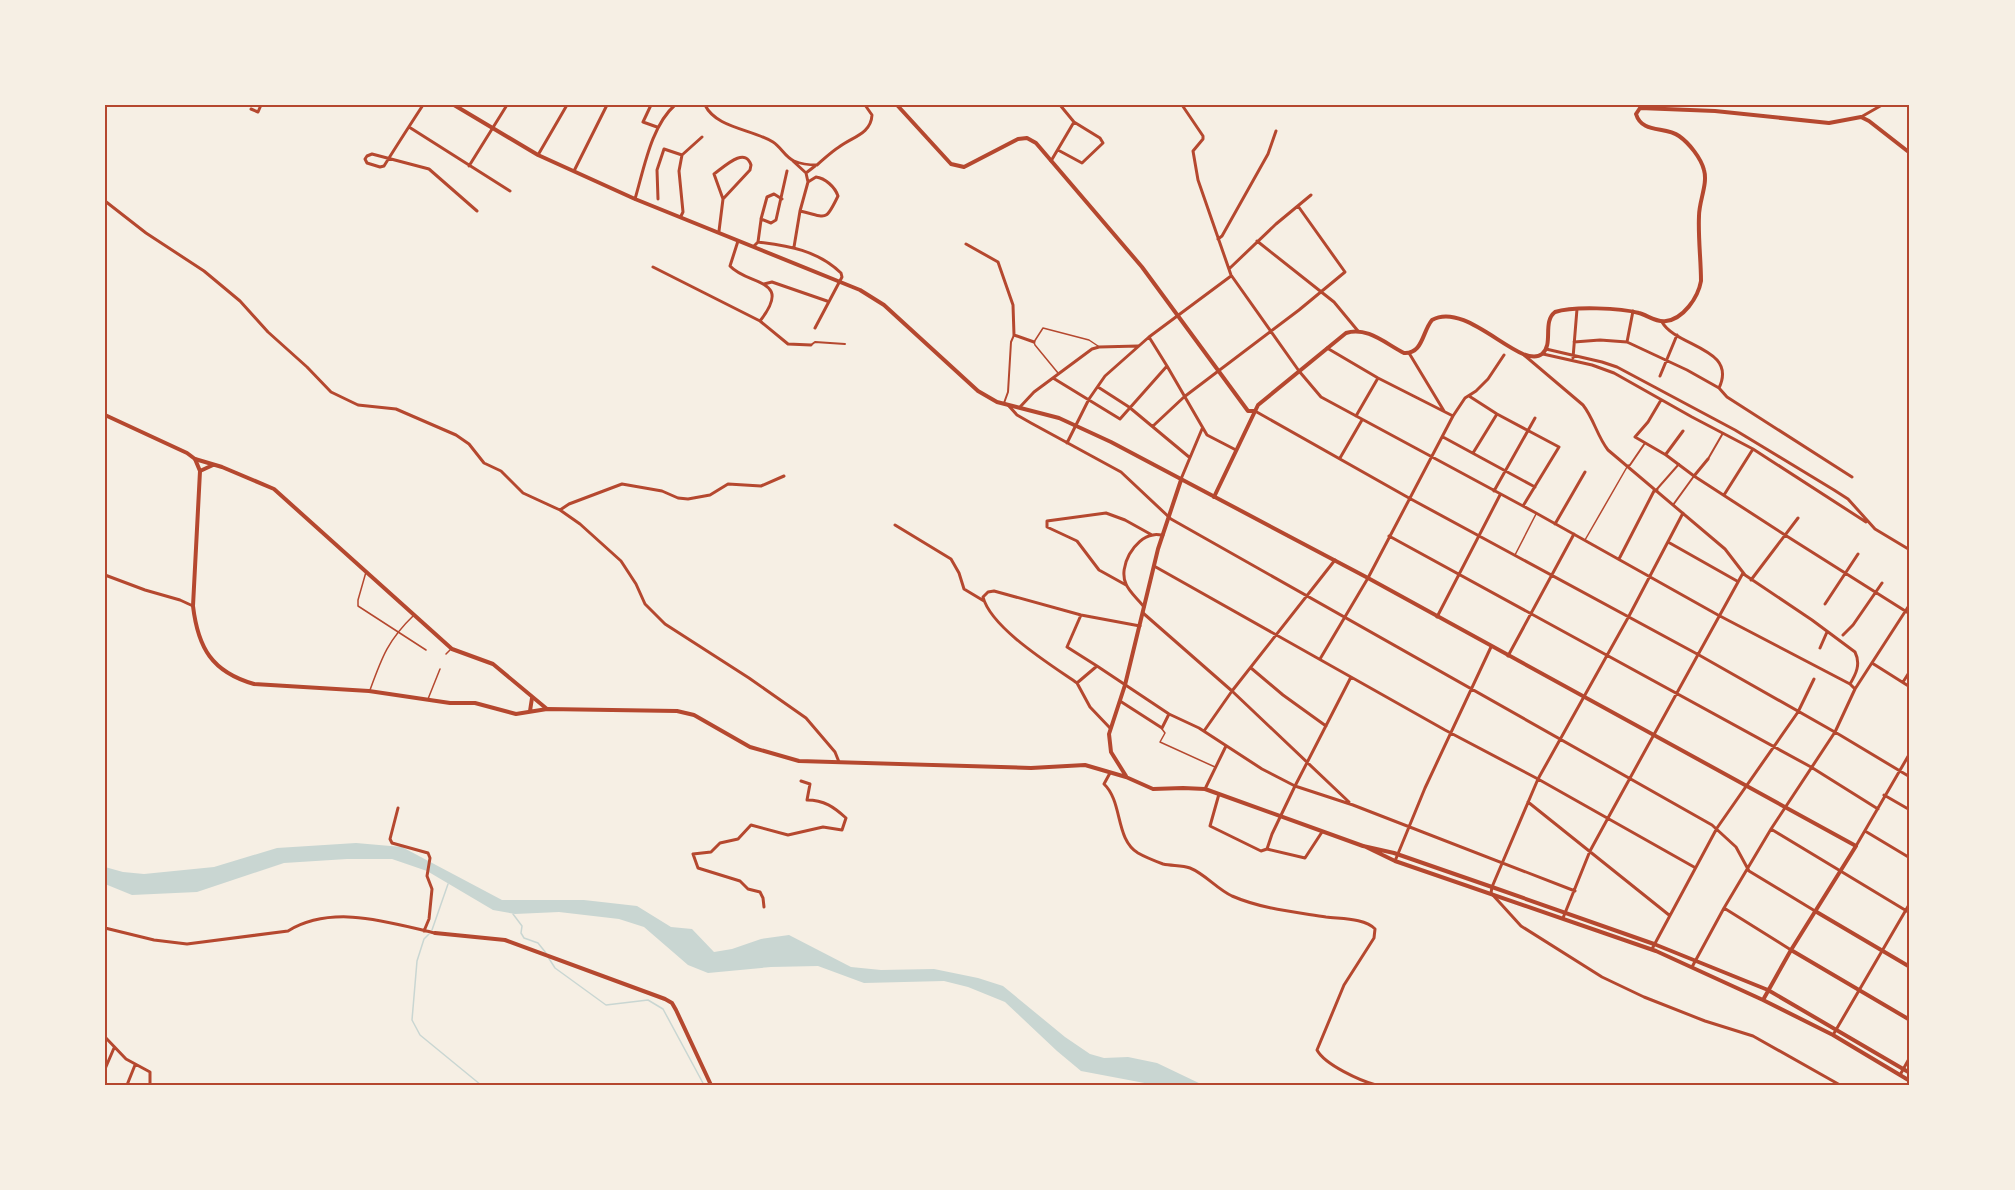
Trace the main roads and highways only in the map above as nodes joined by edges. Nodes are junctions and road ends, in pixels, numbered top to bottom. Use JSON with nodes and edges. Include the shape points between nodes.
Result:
{"nodes":[{"id":1,"x":454,"y":105,"type":"edge"},
{"id":2,"x":897,"y":105,"type":"edge"},
{"id":3,"x":1910,"y":153,"type":"edge"},
{"id":4,"x":1255,"y":411,"type":"junction"},
{"id":5,"x":105,"y":416,"type":"edge"},
{"id":6,"x":195,"y":459,"type":"junction"},
{"id":7,"x":213,"y":465,"type":"junction"},
{"id":8,"x":200,"y":471,"type":"junction"},
{"id":9,"x":1181,"y":480,"type":"junction"},
{"id":10,"x":1214,"y":497,"type":"junction"},
{"id":11,"x":532,"y":698,"type":"junction"},
{"id":12,"x":547,"y":709,"type":"junction"},
{"id":13,"x":530,"y":711,"type":"junction"},
{"id":14,"x":1118,"y":764,"type":"junction"},
{"id":15,"x":1110,"y":773,"type":"junction"},
{"id":16,"x":1126,"y":777,"type":"junction"},
{"id":17,"x":1363,"y":846,"type":"junction"},
{"id":18,"x":1815,"y":911,"type":"junction"},
{"id":19,"x":435,"y":933,"type":"road end"},
{"id":20,"x":1653,"y":947,"type":"junction"},
{"id":21,"x":1791,"y":950,"type":"junction"},
{"id":22,"x":1910,"y":967,"type":"edge"},
{"id":23,"x":1768,"y":990,"type":"junction"},
{"id":24,"x":1763,"y":1000,"type":"junction"},
{"id":25,"x":1910,"y":1020,"type":"edge"},
{"id":26,"x":1910,"y":1073,"type":"edge"},
{"id":27,"x":1910,"y":1081,"type":"edge"},
{"id":28,"x":711,"y":1085,"type":"edge"}],
"edges":[{"from":1,"to":9,"type":"main road","via":[[538,155],[635,199],[756,244],[860,290],[884,305],[978,392],[1006,405],[1076,424]]},
{"from":2,"to":4,"type":"main road","via":[[951,164],[964,167],[1018,140],[1027,138],[1036,143],[1142,267],[1248,411]]},
{"from":3,"to":4,"type":"main road","via":[[1861,117],[1829,123],[1708,110],[1638,109],[1636,117],[1644,125],[1680,137],[1699,159],[1705,173],[1699,214],[1700,288],[1691,304],[1676,317],[1662,322],[1633,311],[1561,310],[1551,316],[1544,351],[1533,357],[1465,320],[1449,316],[1431,322],[1419,346],[1409,353],[1358,331],[1342,335]]},
{"from":4,"to":10,"type":"main road"},
{"from":5,"to":6,"type":"main road"},
{"from":6,"to":7,"type":"main road"},
{"from":6,"to":8,"type":"main road"},
{"from":7,"to":8,"type":"main road"},
{"from":7,"to":11,"type":"main road","via":[[274,489],[452,649],[494,664]]},
{"from":8,"to":13,"type":"main road","via":[[193,606],[196,628],[214,663],[239,680],[254,684],[475,703],[516,714]]},
{"from":9,"to":10,"type":"main road"},
{"from":9,"to":14,"type":"main road","via":[[1110,728],[1110,752]]},
{"from":10,"to":18,"type":"main road","via":[[1856,846]]},
{"from":11,"to":12,"type":"main road"},
{"from":11,"to":13,"type":"main road"},
{"from":12,"to":13,"type":"main road"},
{"from":12,"to":15,"type":"main road","via":[[684,712],[736,740],[799,761],[1031,768],[1085,765]]},
{"from":14,"to":15,"type":"main road"},
{"from":14,"to":16,"type":"main road"},
{"from":15,"to":16,"type":"main road"},
{"from":16,"to":17,"type":"main road","via":[[1153,789],[1204,789]]},
{"from":17,"to":20,"type":"main road","via":[[1492,886]]},
{"from":17,"to":20,"type":"main road","via":[[1395,861]]},
{"from":18,"to":21,"type":"main road"},
{"from":18,"to":22,"type":"main road"},
{"from":19,"to":28,"type":"main road","via":[[505,940],[665,999],[676,1010]]},
{"from":20,"to":23,"type":"main road"},
{"from":20,"to":24,"type":"main road"},
{"from":21,"to":23,"type":"main road"},
{"from":21,"to":25,"type":"main road"},
{"from":23,"to":24,"type":"main road"},
{"from":23,"to":26,"type":"main road"},
{"from":24,"to":27,"type":"main road","via":[[1833,1035]]}]}
